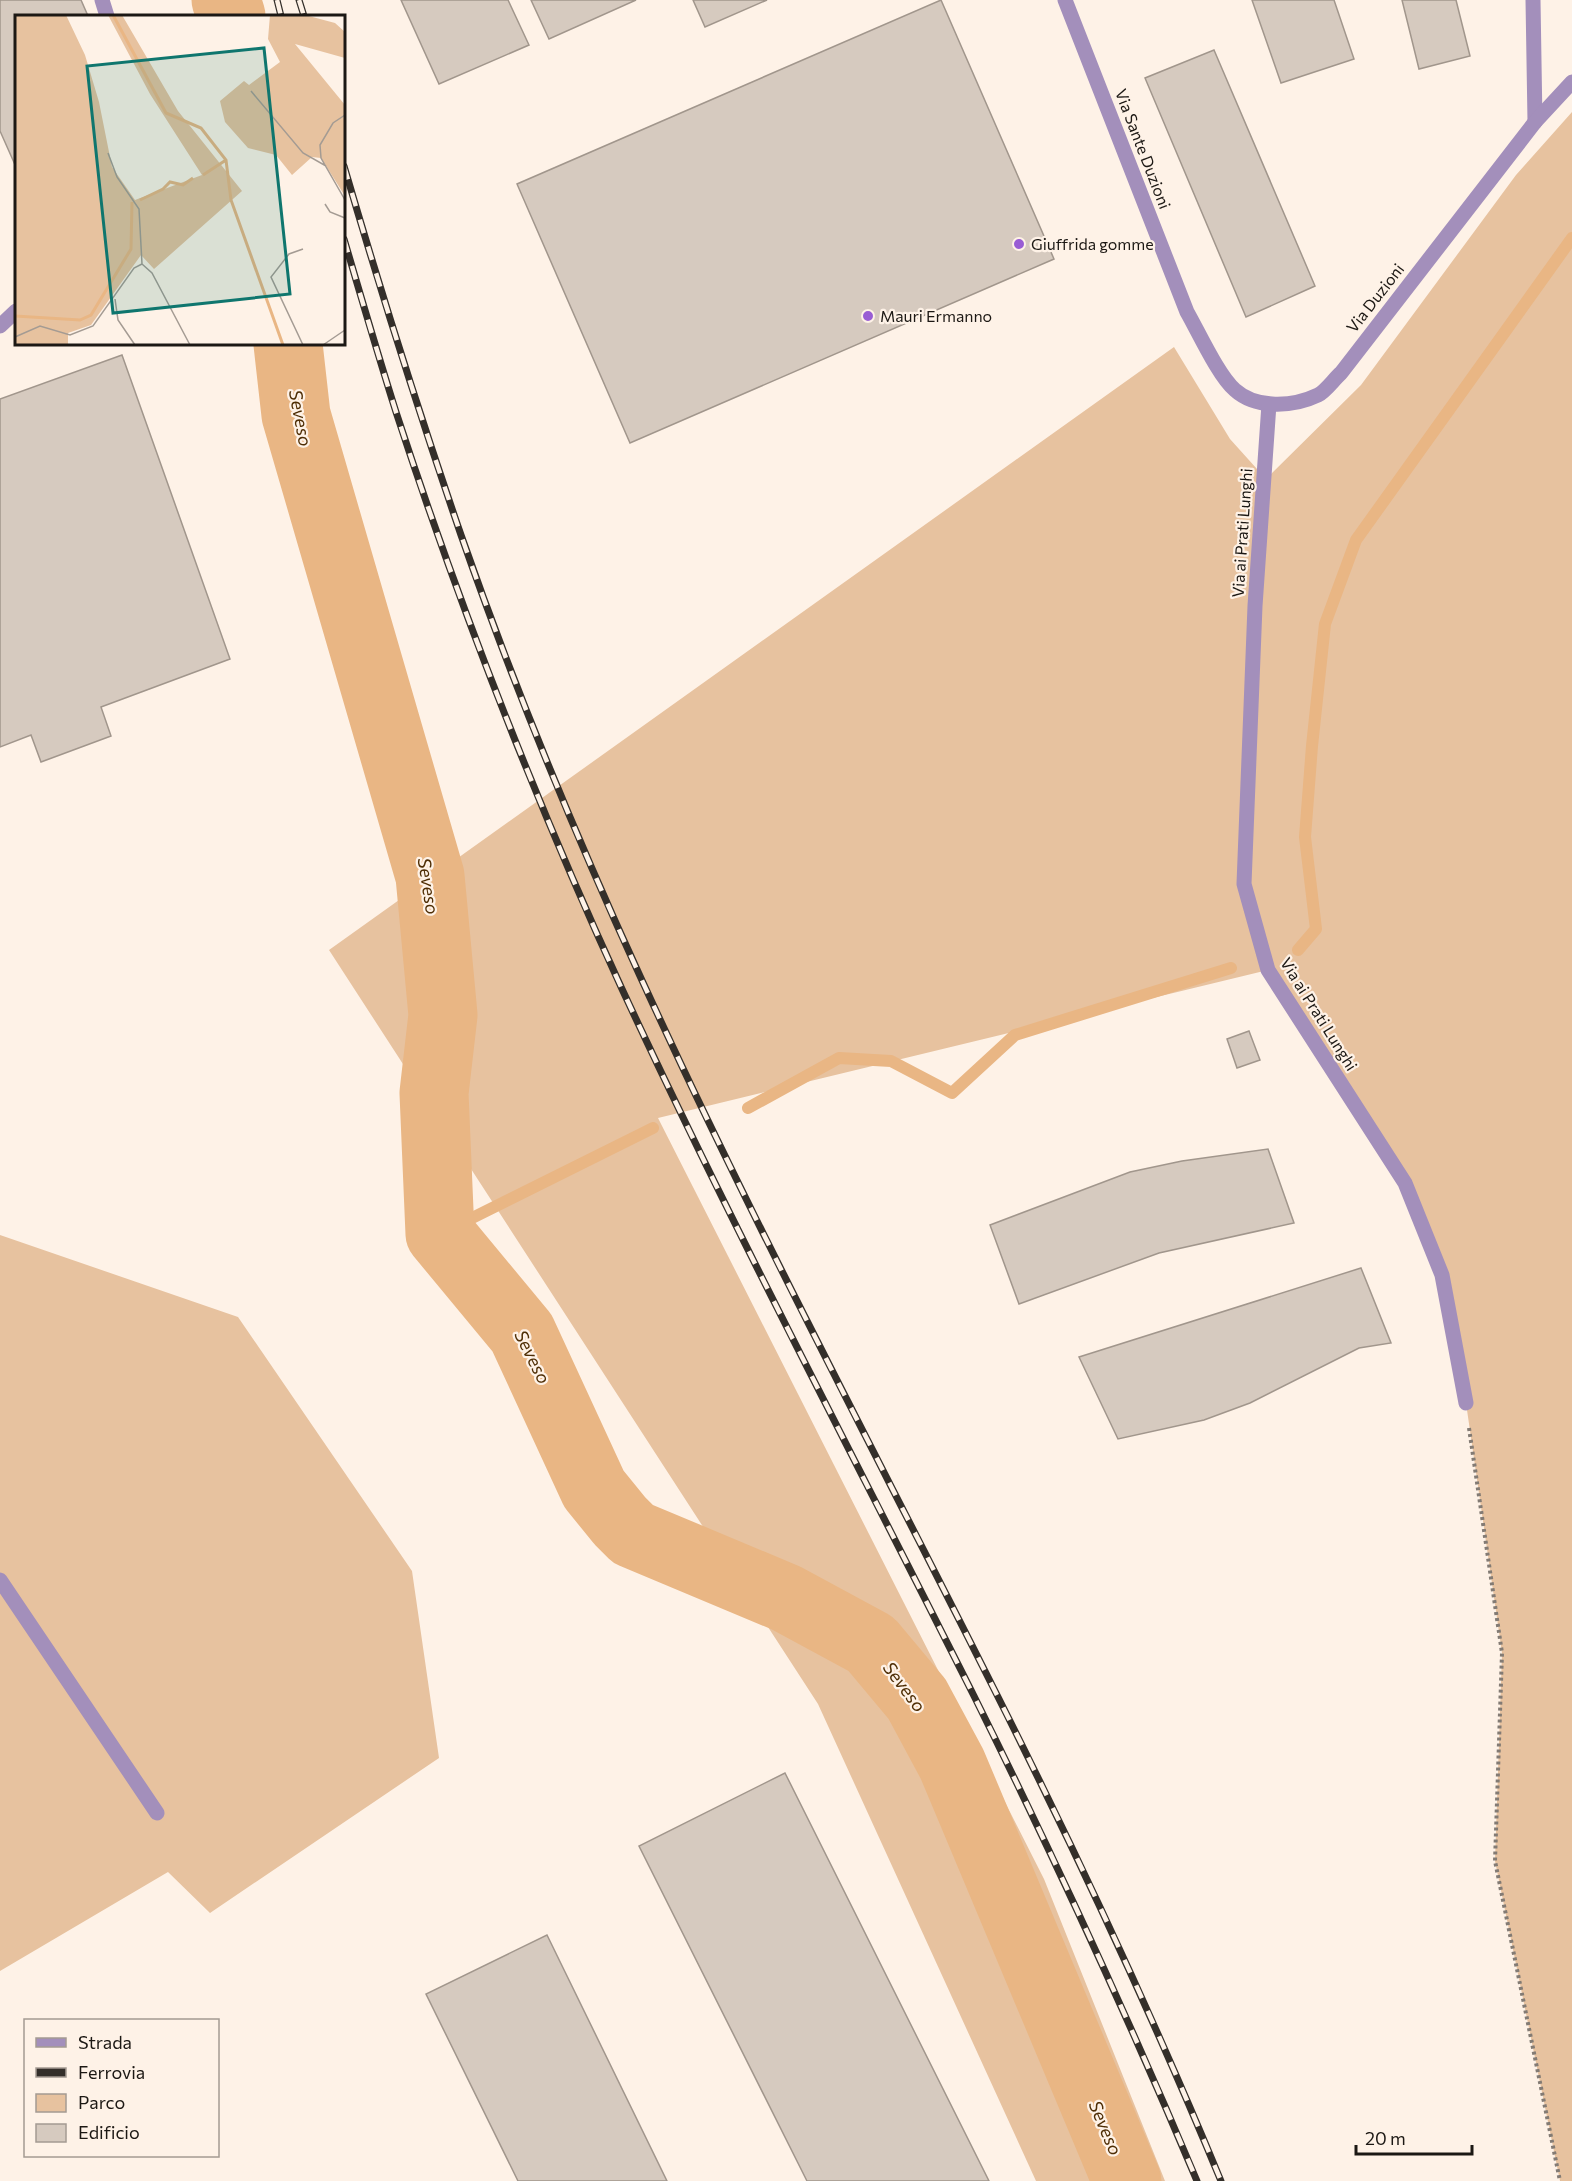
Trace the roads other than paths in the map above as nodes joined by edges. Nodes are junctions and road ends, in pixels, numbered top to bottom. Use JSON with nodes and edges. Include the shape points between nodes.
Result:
{"nodes":[{"id":1,"x":102,"y":0,"type":"edge"},
{"id":2,"x":1065,"y":0,"type":"edge"},
{"id":3,"x":1533,"y":0,"type":"edge"},
{"id":4,"x":107,"y":15,"type":"edge"},
{"id":5,"x":1572,"y":82,"type":"edge"},
{"id":6,"x":1534,"y":122,"type":"junction"},
{"id":7,"x":15,"y":312,"type":"edge"},
{"id":8,"x":1187,"y":312,"type":"joint"},
{"id":9,"x":0,"y":326,"type":"edge"},
{"id":10,"x":1269,"y":404,"type":"junction"},
{"id":11,"x":1466,"y":1403,"type":"road end"},
{"id":12,"x":0,"y":1580,"type":"edge"},
{"id":13,"x":157,"y":1813,"type":"dead end"}],
"edges":[{"from":1,"to":4,"type":"street"},
{"from":2,"to":8,"type":"street","name":"Via Sante Duzioni"},
{"from":3,"to":6,"type":"street"},
{"from":5,"to":6,"type":"street","name":"Via Duzioni"},
{"from":6,"to":10,"type":"street","name":"Via Duzioni","via":[[1341,373],[1320,394],[1291,403]]},
{"from":7,"to":9,"type":"street"},
{"from":8,"to":10,"type":"street","name":"Via Duzioni","via":[[1234,390],[1251,401]]},
{"from":10,"to":11,"type":"street","name":"Via ai Prati Lunghi","via":[[1255,606],[1244,884],[1268,970],[1405,1183],[1442,1275]]},
{"from":12,"to":13,"type":"street"}]}
